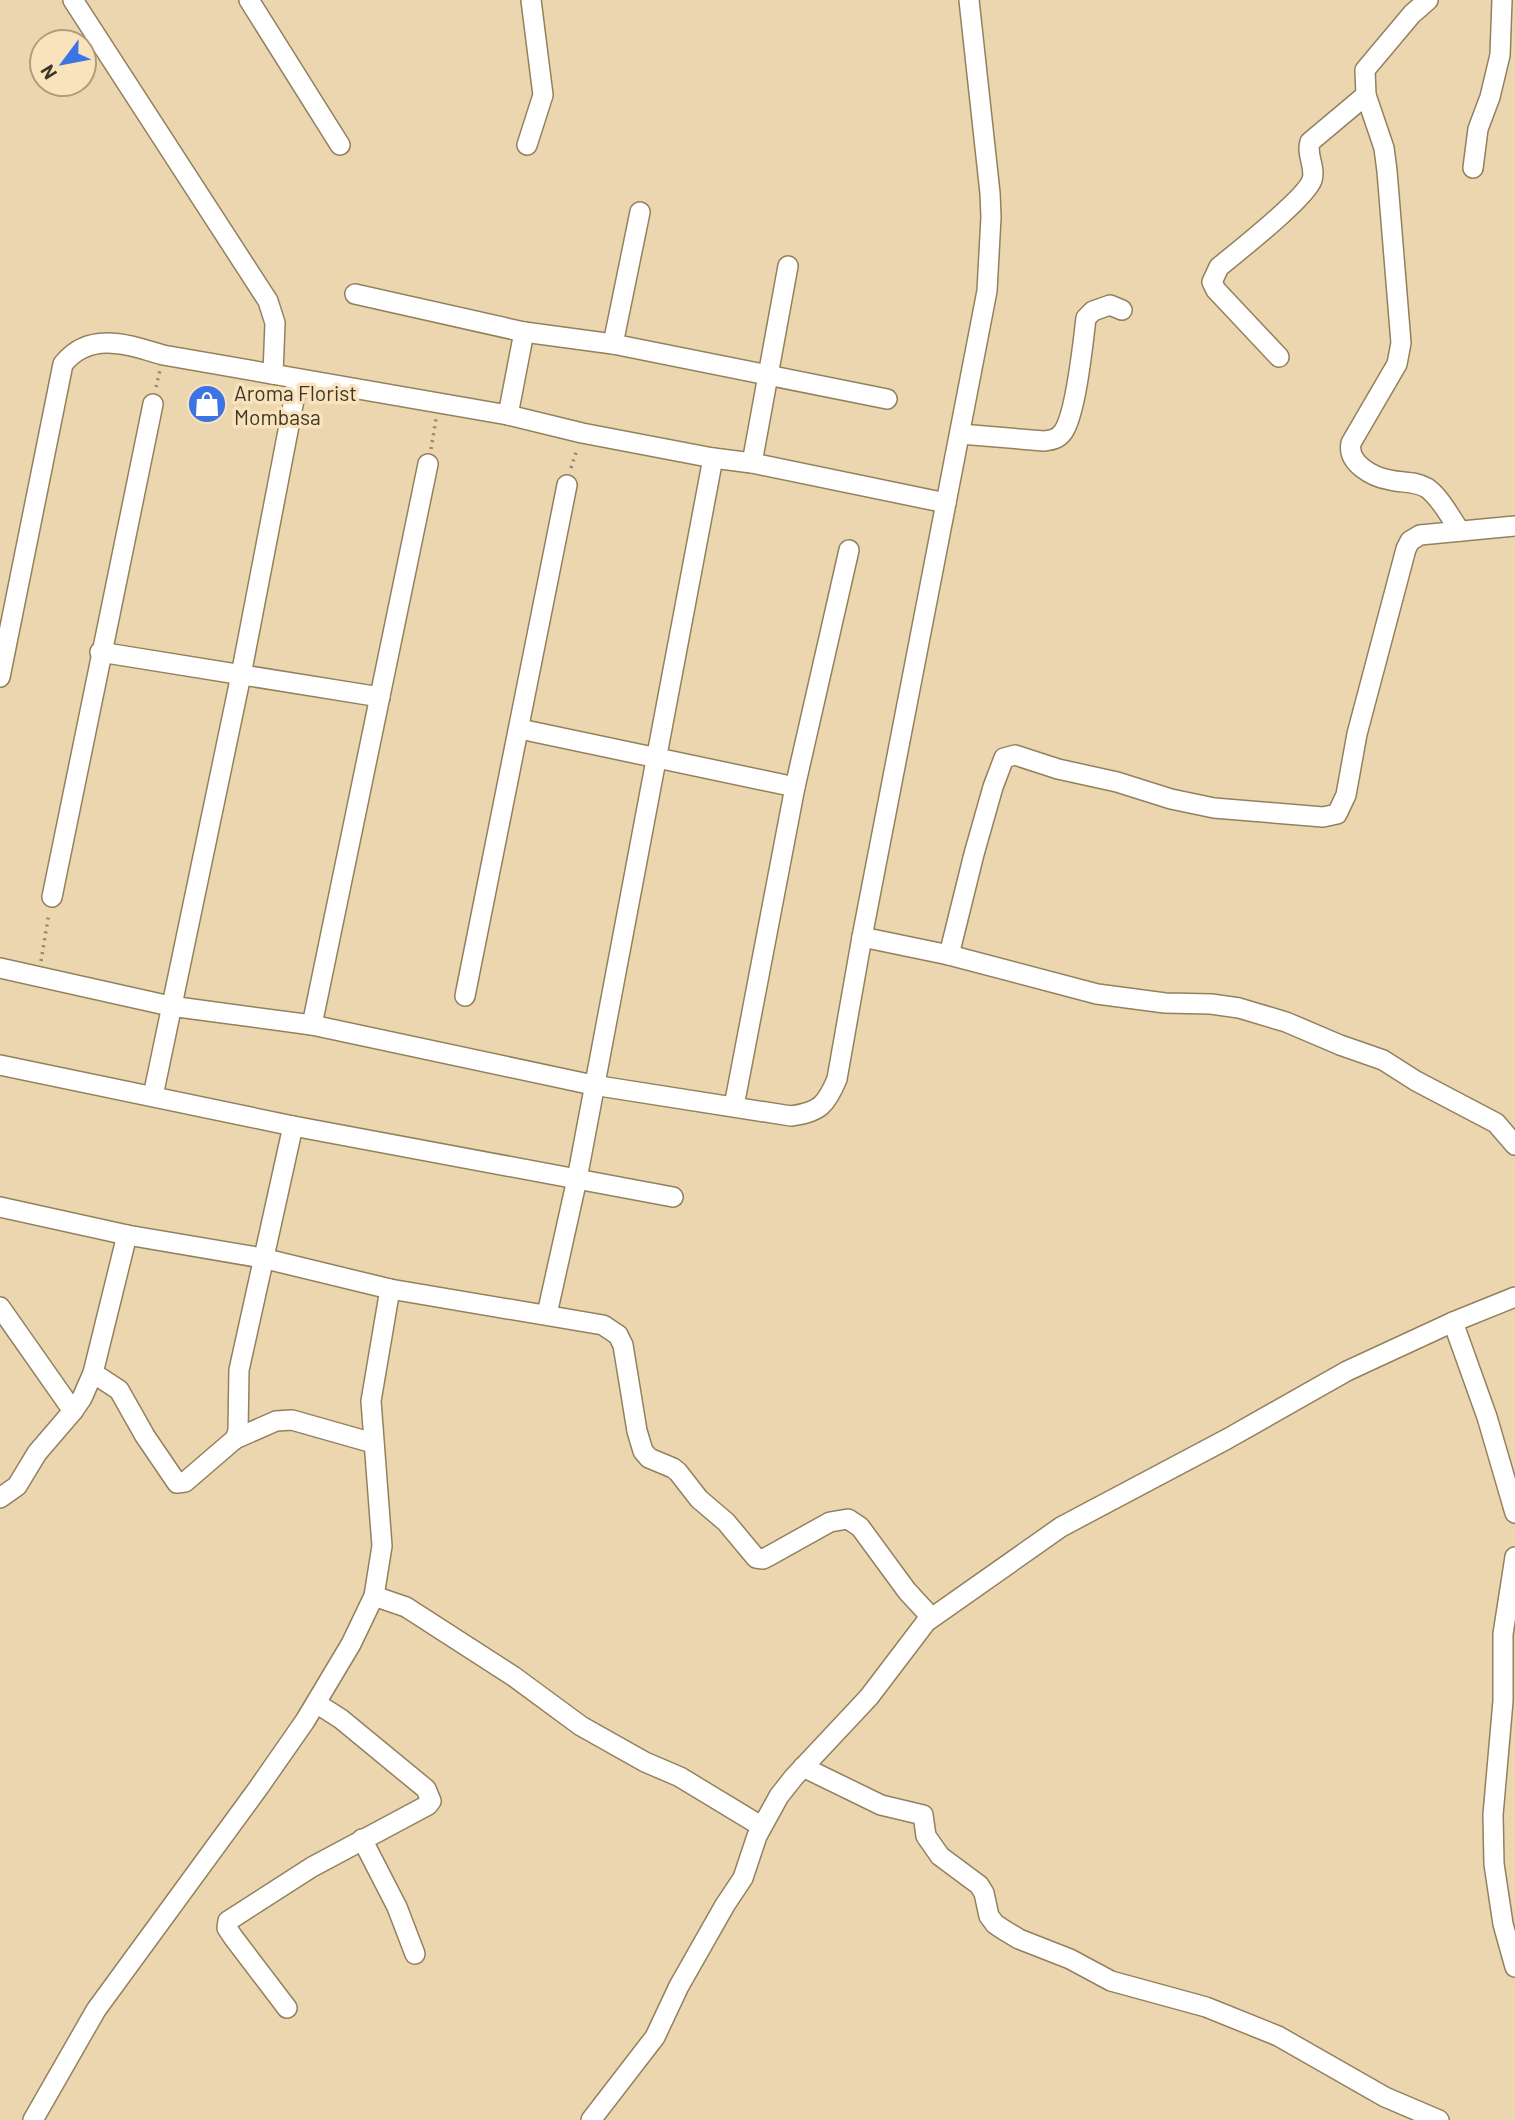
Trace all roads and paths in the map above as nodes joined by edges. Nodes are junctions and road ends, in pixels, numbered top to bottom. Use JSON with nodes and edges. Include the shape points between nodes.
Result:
{"nodes":[{"id":1,"x":73,"y":0,"type":"edge"},
{"id":2,"x":249,"y":0,"type":"edge"},
{"id":3,"x":530,"y":0,"type":"edge"},
{"id":4,"x":969,"y":0,"type":"edge"},
{"id":5,"x":1428,"y":0,"type":"edge"},
{"id":6,"x":1502,"y":0,"type":"edge"},
{"id":7,"x":1366,"y":95,"type":"junction"},
{"id":8,"x":340,"y":145,"type":"dead end"},
{"id":9,"x":527,"y":145,"type":"dead end"},
{"id":10,"x":1473,"y":168,"type":"dead end"},
{"id":11,"x":640,"y":212,"type":"dead end"},
{"id":12,"x":788,"y":266,"type":"dead end"},
{"id":13,"x":355,"y":294,"type":"dead end"},
{"id":14,"x":1122,"y":310,"type":"dead end"},
{"id":15,"x":524,"y":332,"type":"junction"},
{"id":16,"x":613,"y":344,"type":"junction"},
{"id":17,"x":163,"y":355,"type":"junction"},
{"id":18,"x":1279,"y":357,"type":"dead end"},
{"id":19,"x":273,"y":373,"type":"junction"},
{"id":20,"x":768,"y":374,"type":"junction"},
{"id":21,"x":298,"y":379,"type":"junction"},
{"id":22,"x":887,"y":399,"type":"dead end"},
{"id":23,"x":439,"y":403,"type":"junction"},
{"id":24,"x":153,"y":404,"type":"joint"},
{"id":25,"x":508,"y":415,"type":"junction"},
{"id":26,"x":582,"y":433,"type":"junction"},
{"id":27,"x":960,"y":434,"type":"junction"},
{"id":28,"x":713,"y":458,"type":"junction"},
{"id":29,"x":752,"y":463,"type":"junction"},
{"id":30,"x":428,"y":464,"type":"joint"},
{"id":31,"x":567,"y":485,"type":"joint"},
{"id":32,"x":946,"y":503,"type":"junction"},
{"id":33,"x":1515,"y":526,"type":"edge"},
{"id":34,"x":1460,"y":531,"type":"junction"},
{"id":35,"x":849,"y":550,"type":"dead end"},
{"id":36,"x":6,"y":620,"type":"edge"},
{"id":37,"x":100,"y":652,"type":"junction"},
{"id":38,"x":241,"y":675,"type":"junction"},
{"id":39,"x":0,"y":677,"type":"edge"},
{"id":40,"x":380,"y":697,"type":"junction"},
{"id":41,"x":520,"y":729,"type":"junction"},
{"id":42,"x":656,"y":756,"type":"junction"},
{"id":43,"x":794,"y":787,"type":"junction"},
{"id":44,"x":52,"y":897,"type":"joint"},
{"id":45,"x":862,"y":937,"type":"junction"},
{"id":46,"x":949,"y":956,"type":"junction"},
{"id":47,"x":0,"y":968,"type":"edge"},
{"id":48,"x":38,"y":978,"type":"junction"},
{"id":49,"x":465,"y":996,"type":"dead end"},
{"id":50,"x":170,"y":1006,"type":"junction"},
{"id":51,"x":312,"y":1024,"type":"junction"},
{"id":52,"x":0,"y":1065,"type":"edge"},
{"id":53,"x":593,"y":1086,"type":"junction"},
{"id":54,"x":153,"y":1096,"type":"junction"},
{"id":55,"x":733,"y":1106,"type":"junction"},
{"id":56,"x":293,"y":1126,"type":"junction"},
{"id":57,"x":1515,"y":1145,"type":"edge"},
{"id":58,"x":577,"y":1179,"type":"junction"},
{"id":59,"x":673,"y":1197,"type":"dead end"},
{"id":60,"x":0,"y":1207,"type":"edge"},
{"id":61,"x":127,"y":1235,"type":"junction"},
{"id":62,"x":262,"y":1258,"type":"junction"},
{"id":63,"x":390,"y":1289,"type":"junction"},
{"id":64,"x":1515,"y":1297,"type":"edge"},
{"id":65,"x":0,"y":1307,"type":"edge"},
{"id":66,"x":547,"y":1314,"type":"junction"},
{"id":67,"x":1452,"y":1322,"type":"junction"},
{"id":68,"x":93,"y":1373,"type":"junction"},
{"id":69,"x":74,"y":1411,"type":"junction"},
{"id":70,"x":235,"y":1439,"type":"junction"},
{"id":71,"x":373,"y":1443,"type":"junction"},
{"id":72,"x":0,"y":1498,"type":"edge"},
{"id":73,"x":1515,"y":1513,"type":"edge"},
{"id":74,"x":1515,"y":1557,"type":"edge"},
{"id":75,"x":374,"y":1596,"type":"junction"},
{"id":76,"x":931,"y":1617,"type":"junction"},
{"id":77,"x":316,"y":1703,"type":"junction"},
{"id":78,"x":803,"y":1767,"type":"junction"},
{"id":79,"x":761,"y":1826,"type":"junction"},
{"id":80,"x":362,"y":1839,"type":"junction"},
{"id":81,"x":415,"y":1954,"type":"dead end"},
{"id":82,"x":1515,"y":1967,"type":"edge"},
{"id":83,"x":286,"y":2008,"type":"dead end"},
{"id":84,"x":33,"y":2120,"type":"edge"},
{"id":85,"x":591,"y":2120,"type":"edge"},
{"id":86,"x":1439,"y":2120,"type":"edge"}],
"edges":[{"from":1,"to":19,"type":"street","via":[[268,301],[275,323]]},
{"from":2,"to":8,"type":"street"},
{"from":3,"to":9,"type":"street","via":[[543,96]]},
{"from":4,"to":27,"type":"street","via":[[991,217],[982,323]]},
{"from":5,"to":7,"type":"street","via":[[1368,66]]},
{"from":6,"to":10,"type":"street","via":[[1500,55],[1478,129]]},
{"from":7,"to":18,"type":"street","via":[[1310,142],[1310,184],[1219,267],[1212,282]]},
{"from":7,"to":34,"type":"street","via":[[1384,148],[1401,343],[1396,364],[1351,443],[1350,454],[1356,464],[1382,478],[1429,489]]},
{"from":11,"to":16,"type":"street"},
{"from":12,"to":20,"type":"street"},
{"from":13,"to":15,"type":"street"},
{"from":14,"to":27,"type":"street","via":[[1110,305],[1086,318],[1076,390],[1060,435],[1044,441]]},
{"from":15,"to":16,"type":"street"},
{"from":15,"to":25,"type":"street"},
{"from":16,"to":20,"type":"street"},
{"from":17,"to":19,"type":"street"},
{"from":17,"to":24,"type":"path"},
{"from":17,"to":36,"type":"street","via":[[100,342],[70,354],[63,363]]},
{"from":19,"to":21,"type":"street"},
{"from":20,"to":22,"type":"street"},
{"from":20,"to":29,"type":"street"},
{"from":21,"to":23,"type":"street"},
{"from":21,"to":38,"type":"street"},
{"from":23,"to":25,"type":"street"},
{"from":23,"to":30,"type":"path"},
{"from":24,"to":37,"type":"street"},
{"from":25,"to":26,"type":"street"},
{"from":26,"to":28,"type":"street"},
{"from":26,"to":31,"type":"path"},
{"from":27,"to":32,"type":"street"},
{"from":28,"to":29,"type":"street"},
{"from":28,"to":42,"type":"street"},
{"from":29,"to":32,"type":"street"},
{"from":30,"to":40,"type":"street"},
{"from":31,"to":41,"type":"street"},
{"from":32,"to":45,"type":"street"},
{"from":33,"to":34,"type":"street"},
{"from":34,"to":46,"type":"street","via":[[1420,535],[1406,549],[1357,734],[1346,795],[1337,814],[1323,817],[1214,808],[1008,756],[993,787]]},
{"from":35,"to":43,"type":"street"},
{"from":36,"to":39,"type":"street"},
{"from":37,"to":38,"type":"street"},
{"from":37,"to":44,"type":"street"},
{"from":38,"to":40,"type":"street"},
{"from":38,"to":50,"type":"street"},
{"from":40,"to":51,"type":"street"},
{"from":41,"to":42,"type":"street"},
{"from":41,"to":49,"type":"street"},
{"from":42,"to":43,"type":"street"},
{"from":42,"to":53,"type":"street"},
{"from":43,"to":55,"type":"street"},
{"from":44,"to":48,"type":"path"},
{"from":45,"to":46,"type":"street"},
{"from":45,"to":55,"type":"street","via":[[837,1079],[829,1097],[819,1109],[791,1116]]},
{"from":46,"to":57,"type":"street","via":[[1097,995],[1211,1004],[1286,1022],[1383,1060],[1496,1123]]},
{"from":47,"to":48,"type":"street"},
{"from":48,"to":50,"type":"street"},
{"from":50,"to":51,"type":"street"},
{"from":50,"to":54,"type":"street"},
{"from":51,"to":53,"type":"street"},
{"from":52,"to":54,"type":"street"},
{"from":53,"to":55,"type":"street"},
{"from":53,"to":58,"type":"street"},
{"from":54,"to":56,"type":"street"},
{"from":56,"to":58,"type":"street"},
{"from":56,"to":62,"type":"street"},
{"from":58,"to":59,"type":"street"},
{"from":58,"to":66,"type":"street"},
{"from":60,"to":61,"type":"street"},
{"from":61,"to":62,"type":"street"},
{"from":61,"to":68,"type":"street"},
{"from":62,"to":63,"type":"street"},
{"from":62,"to":70,"type":"street","via":[[239,1370]]},
{"from":63,"to":66,"type":"street"},
{"from":63,"to":71,"type":"street","via":[[371,1401]]},
{"from":64,"to":67,"type":"street"},
{"from":65,"to":69,"type":"street"},
{"from":66,"to":76,"type":"street","via":[[603,1325],[618,1335],[643,1451],[678,1472],[756,1558],[763,1559],[830,1522],[848,1520],[860,1527]]},
{"from":67,"to":73,"type":"street"},
{"from":67,"to":76,"type":"street","via":[[1347,1371],[1061,1527]]},
{"from":68,"to":69,"type":"street"},
{"from":68,"to":70,"type":"street","via":[[119,1390],[177,1483],[185,1482]]},
{"from":69,"to":72,"type":"street","via":[[37,1453],[17,1486]]},
{"from":70,"to":71,"type":"street","via":[[276,1420],[292,1420]]},
{"from":71,"to":75,"type":"street","via":[[382,1546]]},
{"from":74,"to":82,"type":"street","via":[[1503,1634],[1503,1701],[1493,1815],[1494,1864]]},
{"from":75,"to":77,"type":"street"},
{"from":75,"to":79,"type":"street","via":[[406,1607],[581,1726]]},
{"from":76,"to":78,"type":"street","via":[[869,1697]]},
{"from":77,"to":80,"type":"street","via":[[431,1797],[428,1805]]},
{"from":77,"to":84,"type":"street","via":[[96,2010]]},
{"from":78,"to":79,"type":"street"},
{"from":78,"to":86,"type":"street","via":[[881,1805],[923,1815],[926,1836],[940,1856],[979,1885],[995,1924],[1019,1939],[1111,1981],[1206,2007],[1278,2036],[1385,2097]]},
{"from":79,"to":85,"type":"street","via":[[743,1878],[679,1986],[655,2037]]},
{"from":80,"to":81,"type":"street"},
{"from":80,"to":83,"type":"street","via":[[226,1924]]}]}
